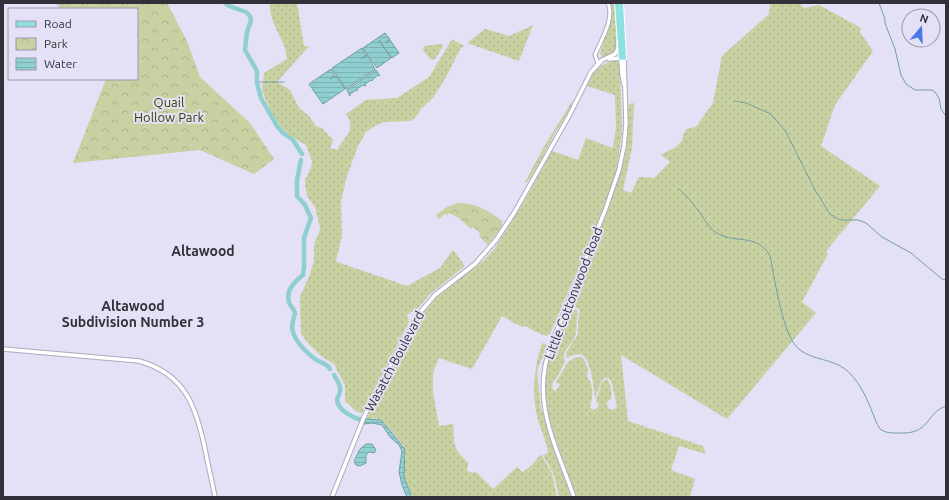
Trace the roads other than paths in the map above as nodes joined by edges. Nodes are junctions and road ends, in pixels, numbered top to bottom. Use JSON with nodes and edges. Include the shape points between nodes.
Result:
{"nodes":[{"id":1,"x":608,"y":3,"type":"edge"},
{"id":2,"x":617,"y":3,"type":"edge"},
{"id":3,"x":621,"y":3,"type":"edge"},
{"id":4,"x":620,"y":28,"type":"junction"},
{"id":5,"x":623,"y":58,"type":"junction"},
{"id":6,"x":598,"y":63,"type":"junction"},
{"id":7,"x":3,"y":349,"type":"edge"},
{"id":8,"x":215,"y":497,"type":"edge"},
{"id":9,"x":332,"y":497,"type":"edge"},
{"id":10,"x":574,"y":497,"type":"edge"}],
"edges":[{"from":1,"to":6,"type":"street","via":[[607,25],[596,55]]},
{"from":2,"to":4,"type":"main road","name":"Wasatch Boulevard"},
{"from":3,"to":4,"type":"main road","name":"Wasatch Boulevard"},
{"from":4,"to":5,"type":"main road","name":"Wasatch Boulevard"},
{"from":4,"to":6,"type":"main road","name":"Wasatch Boulevard","via":[[616,52]]},
{"from":5,"to":6,"type":"main road"},
{"from":5,"to":10,"type":"main road","name":"Little Cottonwood Road","via":[[625,132],[617,177],[552,342],[544,372],[545,413]]},
{"from":6,"to":9,"type":"main road","name":"Wasatch Boulevard","via":[[496,240],[476,264],[435,296],[417,316],[364,417]]},
{"from":7,"to":8,"type":"main road","via":[[138,361],[169,376],[183,390],[194,407]]}]}
